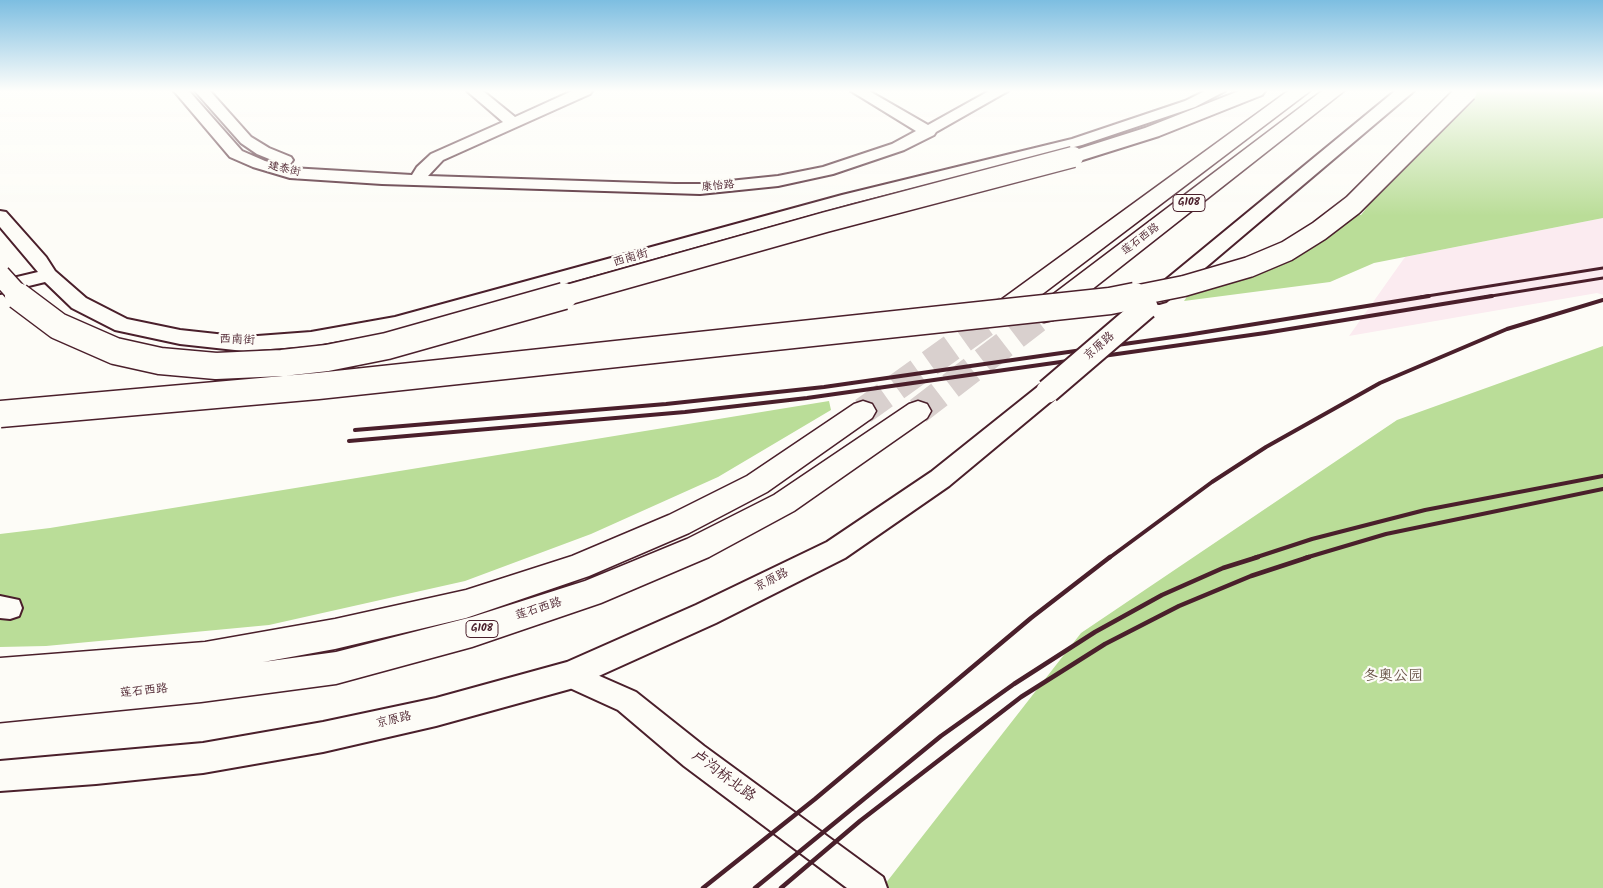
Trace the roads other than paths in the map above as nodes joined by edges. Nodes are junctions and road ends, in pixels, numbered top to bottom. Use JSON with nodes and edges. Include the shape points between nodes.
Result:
{"nodes":[{"id":1,"x":217,"y":132,"type":"edge"},
{"id":2,"x":239,"y":132,"type":"edge"},
{"id":3,"x":490,"y":132,"type":"edge"},
{"id":4,"x":919,"y":132,"type":"edge"},
{"id":5,"x":1105,"y":132,"type":"edge"},
{"id":6,"x":1151,"y":132,"type":"edge"},
{"id":7,"x":1246,"y":132,"type":"edge"},
{"id":8,"x":1282,"y":132,"type":"edge"},
{"id":9,"x":1357,"y":132,"type":"edge"},
{"id":10,"x":1426,"y":132,"type":"edge"},
{"id":11,"x":420,"y":175,"type":"junction"},
{"id":12,"x":0,"y":216,"type":"edge"},
{"id":13,"x":0,"y":275,"type":"edge"},
{"id":14,"x":49,"y":275,"type":"junction"},
{"id":15,"x":0,"y":287,"type":"edge"},
{"id":16,"x":1006,"y":308,"type":"tunnel mouth"},
{"id":17,"x":1042,"y":315,"type":"tunnel mouth"},
{"id":18,"x":864,"y":412,"type":"tunnel mouth"},
{"id":19,"x":918,"y":412,"type":"tunnel mouth"},
{"id":20,"x":0,"y":414,"type":"edge"},
{"id":21,"x":0,"y":674,"type":"edge"},
{"id":22,"x":570,"y":674,"type":"junction"},
{"id":23,"x":0,"y":705,"type":"edge"},
{"id":24,"x":0,"y":776,"type":"edge"},
{"id":25,"x":872,"y":888,"type":"edge"}],
"edges":[{"from":1,"to":11,"type":"street","name":"建泰街","via":[[236,154],[259,164],[306,175]]},
{"from":2,"to":11,"type":"street","name":"建泰街","via":[[263,151],[285,160]]},
{"from":3,"to":11,"type":"street","via":[[437,157]]},
{"from":4,"to":11,"type":"street","name":"康怡路","via":[[898,147],[827,172],[725,187],[675,189]]},
{"from":5,"to":14,"type":"street","name":"西南街","via":[[848,199],[395,324],[311,339],[244,344],[180,337],[122,325],[79,303]]},
{"from":6,"to":13,"type":"main road","bridge":true,"via":[[1074,157],[826,222],[387,346],[327,358],[216,366],[115,351],[58,326],[17,295]]},
{"from":7,"to":16,"type":"highway","name":"莲石西路","number":"G108"},
{"from":8,"to":17,"type":"highway","name":"莲石西路","number":"G108"},
{"from":9,"to":22,"type":"main road","name":"京原路","bridge":true,"via":[[940,479],[836,550],[706,614]]},
{"from":10,"to":20,"type":"main road","bridge":true,"via":[[1353,205],[1319,232],[1287,250],[1250,267],[1184,286],[1110,301],[318,386]]},
{"from":12,"to":14,"type":"street","name":"西南街","via":[[40,260]]},
{"from":14,"to":15,"type":"street"},
{"from":18,"to":21,"type":"highway","number":"G108","via":[[758,484],[680,524],[578,567],[466,604],[335,634],[205,657]]},
{"from":19,"to":23,"type":"highway","name":"莲石西路","number":"G108","via":[[784,503],[698,548],[590,593],[472,632],[336,668],[201,686]]},
{"from":22,"to":24,"type":"main road","name":"京原路","via":[[436,712],[314,739],[203,758]]},
{"from":22,"to":25,"type":"street","name":"卢沟桥北路","via":[[627,701],[694,756]]}]}
